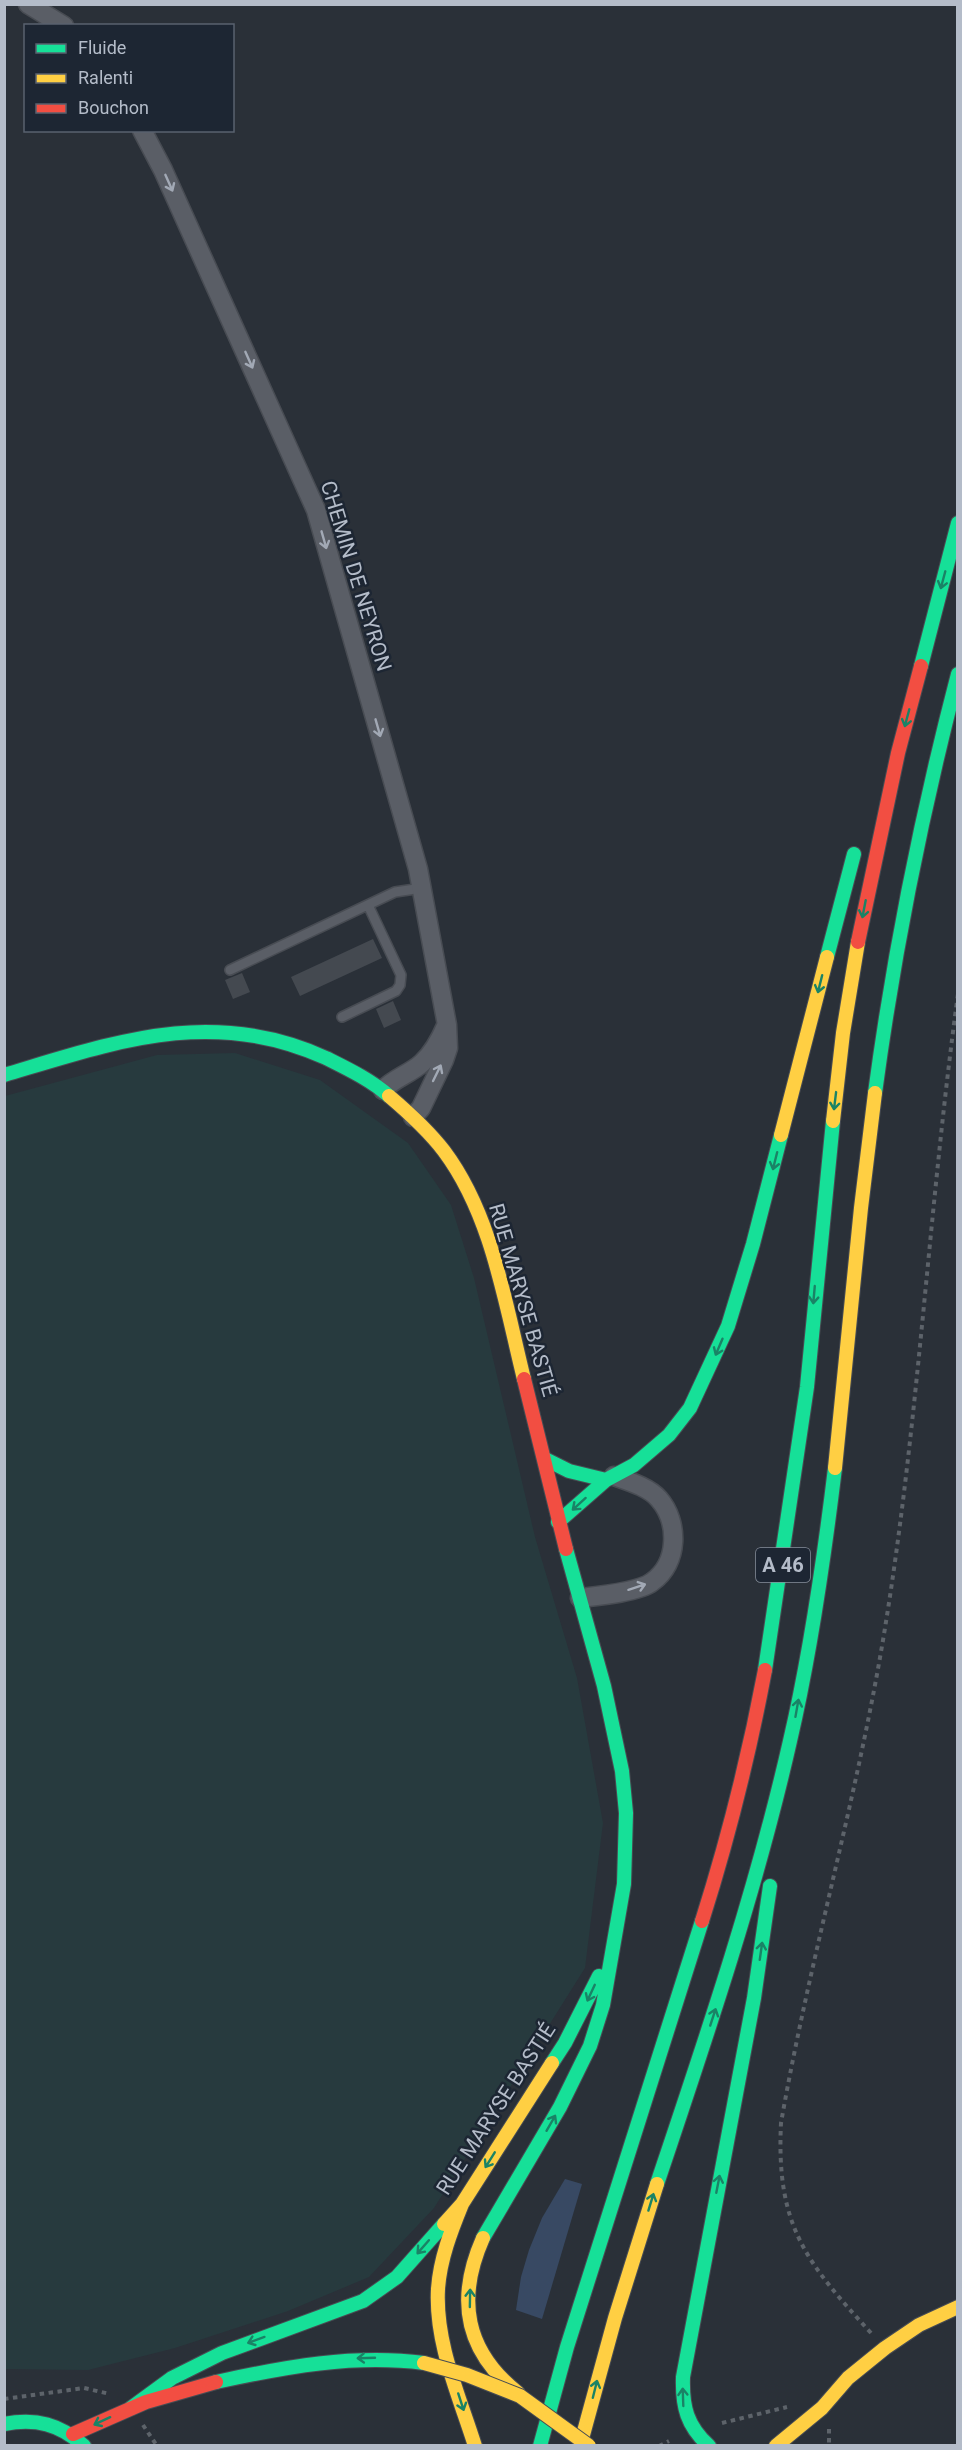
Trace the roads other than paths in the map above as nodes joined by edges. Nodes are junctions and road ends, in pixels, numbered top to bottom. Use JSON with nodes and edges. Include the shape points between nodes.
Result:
{"nodes":[{"id":1,"x":28,"y":4,"type":"edge"},
{"id":2,"x":61,"y":24,"type":"edge"},
{"id":3,"x":143,"y":132,"type":"edge"},
{"id":4,"x":957,"y":524,"type":"edge"},
{"id":5,"x":922,"y":662,"type":"junction"},
{"id":6,"x":957,"y":674,"type":"edge"},
{"id":7,"x":906,"y":676,"type":"dead end"},
{"id":8,"x":857,"y":840,"type":"dead end"},
{"id":9,"x":422,"y":888,"type":"junction"},
{"id":10,"x":368,"y":904,"type":"junction"},
{"id":11,"x":230,"y":970,"type":"dead end"},
{"id":12,"x":342,"y":1017,"type":"dead end"},
{"id":13,"x":447,"y":1025,"type":"junction"},
{"id":14,"x":4,"y":1075,"type":"edge"},
{"id":15,"x":382,"y":1090,"type":"junction"},
{"id":16,"x":413,"y":1117,"type":"junction"},
{"id":17,"x":545,"y":1459,"type":"junction"},
{"id":18,"x":610,"y":1478,"type":"junction"},
{"id":19,"x":558,"y":1522,"type":"junction"},
{"id":20,"x":580,"y":1598,"type":"junction"},
{"id":21,"x":793,"y":1732,"type":"junction"},
{"id":22,"x":615,"y":1940,"type":"junction"},
{"id":23,"x":462,"y":2204,"type":"junction"},
{"id":24,"x":957,"y":2307,"type":"edge"},
{"id":25,"x":520,"y":2396,"type":"junction"},
{"id":26,"x":131,"y":2408,"type":"junction"},
{"id":27,"x":822,"y":2408,"type":"junction"},
{"id":28,"x":4,"y":2424,"type":"edge"},
{"id":29,"x":73,"y":2434,"type":"junction"},
{"id":30,"x":84,"y":2445,"type":"edge"},
{"id":31,"x":476,"y":2445,"type":"edge"},
{"id":32,"x":540,"y":2445,"type":"edge"},
{"id":33,"x":580,"y":2445,"type":"edge"},
{"id":34,"x":589,"y":2445,"type":"edge"},
{"id":35,"x":709,"y":2445,"type":"edge"},
{"id":36,"x":776,"y":2445,"type":"edge"},
{"id":37,"x":798,"y":2445,"type":"edge"}],
"edges":[{"from":1,"to":2,"type":"street"},
{"from":3,"to":9,"type":"street","name":"CHEMIN DE NEYRON","one_way":true,"via":[[316,510]]},
{"from":4,"to":5,"type":"main road","number":"A 46","one_way":true},
{"from":5,"to":7,"type":"main road"},
{"from":5,"to":32,"type":"main road","number":"A 46","one_way":true,"via":[[878,838],[847,1010],[807,1387],[755,1723],[717,1875],[567,2347]]},
{"from":21,"to":6,"type":"main road","number":"A 46","one_way":true,"via":[[843,1398],[882,1037],[909,877]]},
{"from":8,"to":18,"type":"main road","one_way":true,"via":[[728,1326],[700,1390],[680,1422],[652,1451]]},
{"from":9,"to":10,"type":"lane","via":[[394,892]]},
{"from":9,"to":13,"type":"street","name":"CHEMIN DE NEYRON"},
{"from":10,"to":11,"type":"lane"},
{"from":10,"to":12,"type":"lane","via":[[401,975],[400,985],[396,992]]},
{"from":13,"to":15,"type":"street","via":[[422,1063]]},
{"from":16,"to":13,"type":"street","name":"CHEMIN DE NEYRON","one_way":true,"via":[[422,1108],[444,1060]]},
{"from":14,"to":15,"type":"main road","name":"RUE MARYSE BASTIÉ","via":[[151,1036],[223,1031],[288,1043],[351,1069]]},
{"from":15,"to":16,"type":"main road","name":"RUE MARYSE BASTIÉ"},
{"from":16,"to":17,"type":"main road","name":"RUE MARYSE BASTIÉ","via":[[440,1146],[468,1190],[499,1280]]},
{"from":17,"to":18,"type":"main road","via":[[569,1471]]},
{"from":17,"to":19,"type":"main road","name":"RUE MARYSE BASTIÉ"},
{"from":18,"to":19,"type":"main road","one_way":true},
{"from":20,"to":18,"type":"street","one_way":true,"via":[[652,1582],[668,1564],[674,1543],[672,1520],[658,1497],[637,1485]]},
{"from":19,"to":20,"type":"main road","name":"RUE MARYSE BASTIÉ"},
{"from":20,"to":22,"type":"main road","name":"RUE MARYSE BASTIÉ","via":[[624,1788],[626,1855]]},
{"from":33,"to":21,"type":"main road","number":"A 46","one_way":true,"via":[[602,2361],[749,1898]]},
{"from":35,"to":21,"type":"main road","one_way":true,"via":[[693,2432],[685,2415],[683,2376],[754,1998]]},
{"from":22,"to":23,"type":"main road","name":"RUE MARYSE BASTIÉ","one_way":true,"via":[[565,2043]]},
{"from":25,"to":22,"type":"main road","name":"RUE MARYSE BASTIÉ","one_way":true,"via":[[481,2355],[472,2332],[471,2277],[480,2245],[567,2096],[599,2022]]},
{"from":23,"to":26,"type":"main road","name":"RUE MARYSE BASTIÉ","one_way":true,"via":[[397,2277],[363,2301],[222,2353],[172,2378]]},
{"from":23,"to":31,"type":"main road","one_way":true,"via":[[443,2258],[438,2302],[446,2355]]},
{"from":24,"to":27,"type":"main road","via":[[919,2325],[885,2349],[848,2378]]},
{"from":25,"to":26,"type":"main road","one_way":true,"bridge":true,"via":[[424,2363],[367,2357],[308,2363],[214,2383]]},
{"from":25,"to":34,"type":"main road","bridge":true},
{"from":26,"to":29,"type":"main road","one_way":true},
{"from":27,"to":36,"type":"main road"},
{"from":27,"to":37,"type":"main road"},
{"from":28,"to":29,"type":"main road","via":[[39,2420]]},
{"from":29,"to":30,"type":"main road"}]}
